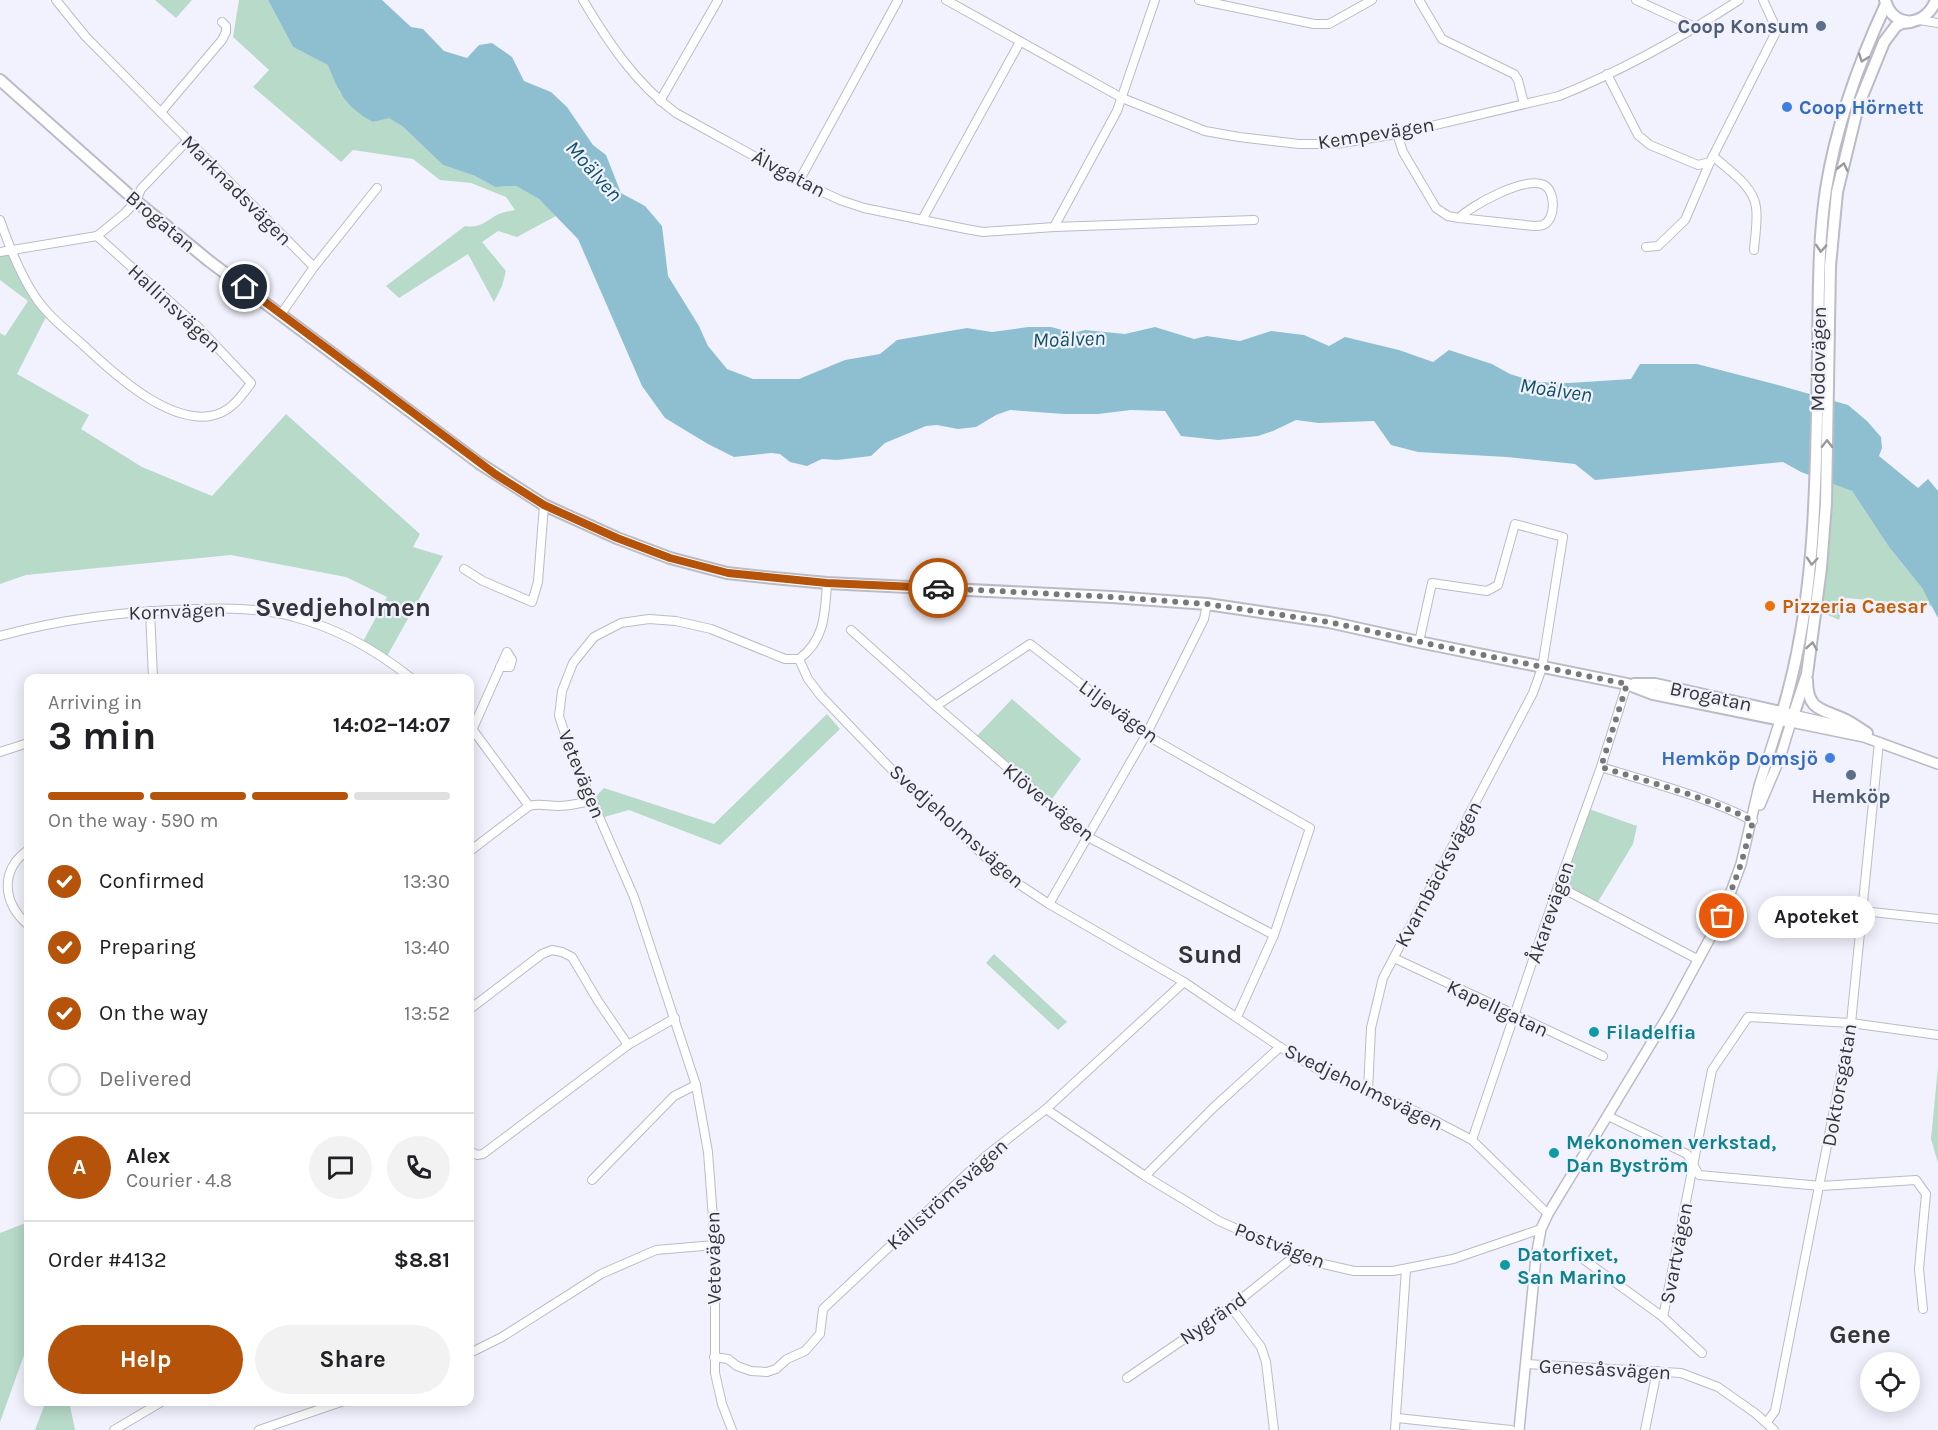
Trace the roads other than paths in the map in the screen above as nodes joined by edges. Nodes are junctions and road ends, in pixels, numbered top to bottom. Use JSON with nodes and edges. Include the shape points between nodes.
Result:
{"nodes":[{"id":1,"x":56,"y":0,"type":"edge"},
{"id":2,"x":583,"y":0,"type":"edge"},
{"id":3,"x":718,"y":0,"type":"edge"},
{"id":4,"x":898,"y":0,"type":"edge"},
{"id":5,"x":946,"y":0,"type":"edge"},
{"id":6,"x":1155,"y":0,"type":"edge"},
{"id":7,"x":1199,"y":0,"type":"edge"},
{"id":8,"x":1372,"y":0,"type":"edge"},
{"id":9,"x":1419,"y":0,"type":"edge"},
{"id":10,"x":1636,"y":0,"type":"edge"},
{"id":11,"x":1739,"y":0,"type":"edge"},
{"id":12,"x":1763,"y":0,"type":"edge"},
{"id":13,"x":1937,"y":1,"type":"edge"},
{"id":14,"x":1885,"y":2,"type":"edge"},
{"id":15,"x":1915,"y":21,"type":"junction"},
{"id":16,"x":222,"y":22,"type":"dead end"},
{"id":17,"x":1938,"y":22,"type":"edge"},
{"id":18,"x":1695,"y":27,"type":"junction"},
{"id":19,"x":1020,"y":42,"type":"junction"},
{"id":20,"x":1607,"y":74,"type":"junction"},
{"id":21,"x":0,"y":80,"type":"edge"},
{"id":22,"x":1122,"y":98,"type":"junction"},
{"id":23,"x":660,"y":101,"type":"junction"},
{"id":24,"x":1524,"y":104,"type":"junction"},
{"id":25,"x":161,"y":112,"type":"junction"},
{"id":26,"x":1398,"y":134,"type":"junction"},
{"id":27,"x":187,"y":141,"type":"junction"},
{"id":28,"x":1712,"y":159,"type":"junction"},
{"id":29,"x":799,"y":181,"type":"junction"},
{"id":30,"x":377,"y":188,"type":"dead end"},
{"id":31,"x":136,"y":201,"type":"junction"},
{"id":32,"x":1459,"y":218,"type":"junction"},
{"id":33,"x":0,"y":220,"type":"edge"},
{"id":34,"x":922,"y":220,"type":"junction"},
{"id":35,"x":1254,"y":220,"type":"dead end"},
{"id":36,"x":1054,"y":226,"type":"junction"},
{"id":37,"x":97,"y":236,"type":"junction"},
{"id":38,"x":1646,"y":247,"type":"dead end"},
{"id":39,"x":10,"y":249,"type":"junction"},
{"id":40,"x":1754,"y":250,"type":"dead end"},
{"id":41,"x":0,"y":252,"type":"edge"},
{"id":42,"x":314,"y":267,"type":"junction"},
{"id":43,"x":281,"y":314,"type":"junction"},
{"id":44,"x":1823,"y":373,"type":"junction"},
{"id":45,"x":1821,"y":503,"type":"junction"},
{"id":46,"x":544,"y":505,"type":"junction"},
{"id":47,"x":464,"y":569,"type":"dead end"},
{"id":48,"x":827,"y":583,"type":"junction"},
{"id":49,"x":1207,"y":604,"type":"junction"},
{"id":50,"x":150,"y":611,"type":"junction"},
{"id":51,"x":851,"y":630,"type":"dead end"},
{"id":52,"x":0,"y":636,"type":"edge"},
{"id":53,"x":1419,"y":642,"type":"junction"},
{"id":54,"x":799,"y":658,"type":"junction"},
{"id":55,"x":500,"y":666,"type":"dead end"},
{"id":56,"x":1542,"y":668,"type":"junction"},
{"id":57,"x":153,"y":674,"type":"edge"},
{"id":58,"x":406,"y":674,"type":"edge"},
{"id":59,"x":1807,"y":674,"type":"junction"},
{"id":60,"x":1627,"y":684,"type":"junction"},
{"id":61,"x":936,"y":706,"type":"junction"},
{"id":62,"x":1787,"y":718,"type":"junction"},
{"id":63,"x":474,"y":721,"type":"edge"},
{"id":64,"x":474,"y":731,"type":"edge"},
{"id":65,"x":1867,"y":733,"type":"junction"},
{"id":66,"x":1146,"y":735,"type":"junction"},
{"id":67,"x":1879,"y":742,"type":"junction"},
{"id":68,"x":24,"y":744,"type":"edge"},
{"id":69,"x":0,"y":752,"type":"edge"},
{"id":70,"x":1938,"y":764,"type":"edge"},
{"id":71,"x":1601,"y":767,"type":"junction"},
{"id":72,"x":592,"y":801,"type":"junction"},
{"id":73,"x":529,"y":806,"type":"junction"},
{"id":74,"x":1753,"y":821,"type":"junction"},
{"id":75,"x":1088,"y":837,"type":"junction"},
{"id":76,"x":474,"y":848,"type":"edge"},
{"id":77,"x":24,"y":853,"type":"edge"},
{"id":78,"x":1558,"y":886,"type":"junction"},
{"id":79,"x":1050,"y":904,"type":"junction"},
{"id":80,"x":1862,"y":911,"type":"junction"},
{"id":81,"x":1938,"y":919,"type":"edge"},
{"id":82,"x":24,"y":921,"type":"edge"},
{"id":83,"x":1274,"y":935,"type":"junction"},
{"id":84,"x":1394,"y":958,"type":"junction"},
{"id":85,"x":1699,"y":960,"type":"junction"},
{"id":86,"x":1184,"y":982,"type":"junction"},
{"id":87,"x":474,"y":1006,"type":"edge"},
{"id":88,"x":1515,"y":1016,"type":"junction"},
{"id":89,"x":1237,"y":1017,"type":"junction"},
{"id":90,"x":675,"y":1018,"type":"junction"},
{"id":91,"x":1851,"y":1023,"type":"junction"},
{"id":92,"x":1938,"y":1035,"type":"edge"},
{"id":93,"x":628,"y":1045,"type":"junction"},
{"id":94,"x":1280,"y":1047,"type":"junction"},
{"id":95,"x":1603,"y":1056,"type":"dead end"},
{"id":96,"x":696,"y":1085,"type":"junction"},
{"id":97,"x":1368,"y":1090,"type":"junction"},
{"id":98,"x":1046,"y":1109,"type":"junction"},
{"id":99,"x":1608,"y":1116,"type":"junction"},
{"id":100,"x":1472,"y":1140,"type":"junction"},
{"id":101,"x":474,"y":1153,"type":"edge"},
{"id":102,"x":1693,"y":1166,"type":"junction"},
{"id":103,"x":1145,"y":1176,"type":"junction"},
{"id":104,"x":592,"y":1180,"type":"dead end"},
{"id":105,"x":1821,"y":1186,"type":"junction"},
{"id":106,"x":1548,"y":1214,"type":"junction"},
{"id":107,"x":1541,"y":1229,"type":"junction"},
{"id":108,"x":715,"y":1245,"type":"junction"},
{"id":109,"x":1576,"y":1254,"type":"dead end"},
{"id":110,"x":1296,"y":1256,"type":"junction"},
{"id":111,"x":1406,"y":1269,"type":"junction"},
{"id":112,"x":1231,"y":1307,"type":"junction"},
{"id":113,"x":1923,"y":1309,"type":"dead end"},
{"id":114,"x":1663,"y":1317,"type":"junction"},
{"id":115,"x":474,"y":1351,"type":"edge"},
{"id":116,"x":1702,"y":1353,"type":"dead end"},
{"id":117,"x":714,"y":1357,"type":"junction"},
{"id":118,"x":1526,"y":1364,"type":"junction"},
{"id":119,"x":1657,"y":1371,"type":"junction"},
{"id":120,"x":1127,"y":1377,"type":"dead end"},
{"id":121,"x":155,"y":1406,"type":"edge"},
{"id":122,"x":329,"y":1406,"type":"edge"},
{"id":123,"x":1397,"y":1418,"type":"junction"},
{"id":124,"x":1767,"y":1422,"type":"junction"},
{"id":125,"x":114,"y":1430,"type":"edge"},
{"id":126,"x":259,"y":1430,"type":"edge"},
{"id":127,"x":732,"y":1430,"type":"edge"},
{"id":128,"x":1274,"y":1430,"type":"edge"},
{"id":129,"x":1395,"y":1430,"type":"edge"},
{"id":130,"x":1511,"y":1430,"type":"edge"},
{"id":131,"x":1519,"y":1430,"type":"edge"},
{"id":132,"x":1645,"y":1430,"type":"edge"},
{"id":133,"x":1774,"y":1430,"type":"edge"}],
"edges":[{"from":1,"to":25,"type":"street","name":"Marknadsvägen","via":[[86,37]]},
{"from":2,"to":23,"type":"street","name":"Älvgatan","via":[[632,72]]},
{"from":3,"to":23,"type":"street"},
{"from":4,"to":29,"type":"street"},
{"from":5,"to":19,"type":"street","name":"Kempevägen"},
{"from":6,"to":22,"type":"street"},
{"from":7,"to":8,"type":"street","via":[[1314,24],[1329,24]]},
{"from":9,"to":24,"type":"street","via":[[1442,39],[1514,74]]},
{"from":10,"to":18,"type":"street"},
{"from":11,"to":18,"type":"street","name":"Kempevägen"},
{"from":12,"to":28,"type":"street","via":[[1777,30]]},
{"from":13,"to":15,"type":"main road","name":"Modovägen","via":[[1927,15]]},
{"from":14,"to":15,"type":"main road","via":[[1896,17]]},
{"from":14,"to":44,"type":"main road","name":"Modovägen","one_way":true,"via":[[1848,101],[1828,180],[1820,265]]},
{"from":15,"to":17,"type":"street"},
{"from":44,"to":15,"type":"main road","name":"Modovägen","one_way":true,"via":[[1833,220],[1858,106],[1884,42],[1896,26]]},
{"from":16,"to":25,"type":"street","via":[[226,32],[222,40]]},
{"from":18,"to":20,"type":"street","name":"Kempevägen"},
{"from":19,"to":22,"type":"street","name":"Kempevägen"},
{"from":19,"to":34,"type":"street"},
{"from":20,"to":24,"type":"street","name":"Kempevägen","via":[[1559,96]]},
{"from":20,"to":28,"type":"street","via":[[1638,135],[1650,145],[1698,165]]},
{"from":21,"to":31,"type":"main road","name":"Brogatan"},
{"from":22,"to":26,"type":"street","name":"Kempevägen","via":[[1205,131],[1239,137],[1336,144]]},
{"from":22,"to":36,"type":"street"},
{"from":23,"to":29,"type":"street","name":"Älvgatan"},
{"from":24,"to":26,"type":"street","name":"Kempevägen"},
{"from":25,"to":27,"type":"street","name":"Marknadsvägen"},
{"from":26,"to":32,"type":"street","via":[[1403,152],[1436,208]]},
{"from":27,"to":31,"type":"street","via":[[141,189]]},
{"from":27,"to":42,"type":"street","name":"Marknadsvägen"},
{"from":28,"to":38,"type":"street","via":[[1684,220],[1658,246]]},
{"from":28,"to":40,"type":"street","via":[[1753,196]]},
{"from":29,"to":34,"type":"street","name":"Älvgatan","via":[[852,205]]},
{"from":30,"to":42,"type":"street"},
{"from":31,"to":37,"type":"street"},
{"from":31,"to":43,"type":"main road","name":"Brogatan"},
{"from":32,"to":32,"type":"street","via":[[1543,225],[1551,213],[1553,198],[1543,185],[1526,183]]},
{"from":33,"to":39,"type":"street"},
{"from":34,"to":36,"type":"street","name":"Älvgatan","via":[[983,231]]},
{"from":35,"to":36,"type":"street","name":"Älvgatan"},
{"from":37,"to":39,"type":"street"},
{"from":37,"to":39,"type":"street","name":"Hallinsvägen","via":[[197,326],[251,382],[235,405],[212,416],[190,417],[116,375],[48,313],[34,296]]},
{"from":39,"to":41,"type":"street"},
{"from":42,"to":43,"type":"street"},
{"from":43,"to":46,"type":"main road","name":"Brogatan","via":[[479,464]]},
{"from":44,"to":45,"type":"main road","name":"Modovägen"},
{"from":59,"to":45,"type":"main road","name":"Modovägen","one_way":true,"via":[[1817,610]]},
{"from":45,"to":62,"type":"main road","name":"Modovägen","one_way":true},
{"from":46,"to":47,"type":"street","via":[[538,582],[532,602]]},
{"from":46,"to":48,"type":"main road","name":"Brogatan","via":[[670,558],[728,573]]},
{"from":48,"to":49,"type":"main road","name":"Brogatan"},
{"from":48,"to":54,"type":"street","via":[[820,636],[810,651]]},
{"from":49,"to":53,"type":"main road","name":"Brogatan","via":[[1329,622]]},
{"from":49,"to":66,"type":"street","via":[[1204,619]]},
{"from":50,"to":52,"type":"street","name":"Kornvägen","via":[[93,616]]},
{"from":50,"to":57,"type":"street"},
{"from":50,"to":58,"type":"street","name":"Kornvägen","via":[[238,609],[295,617],[361,645]]},
{"from":51,"to":61,"type":"street","name":"Klövervägen"},
{"from":53,"to":56,"type":"main road","name":"Brogatan"},
{"from":53,"to":56,"type":"street","name":"Kvarnbäcksvägen","via":[[1432,583],[1487,591],[1498,585],[1515,524],[1563,537]]},
{"from":54,"to":72,"type":"street","name":"Vetevägen","via":[[785,658],[711,629],[676,621],[649,619],[621,624],[594,638],[573,663],[562,691],[559,716]]},
{"from":54,"to":79,"type":"street","name":"Svedjeholmsvägen","via":[[821,696],[895,773],[1005,875]]},
{"from":55,"to":63,"type":"street"},
{"from":56,"to":60,"type":"main road","name":"Brogatan"},
{"from":56,"to":84,"type":"street","name":"Kvarnbäcksvägen","via":[[1533,693]]},
{"from":59,"to":62,"type":"main road","name":"Modovägen"},
{"from":59,"to":65,"type":"main road","via":[[1807,692],[1813,704]]},
{"from":60,"to":62,"type":"main road","name":"Brogatan","via":[[1653,694]]},
{"from":60,"to":71,"type":"street","name":"Åkarevägen"},
{"from":61,"to":66,"type":"street","name":"Liljevägen","via":[[1030,644]]},
{"from":61,"to":75,"type":"street","name":"Klövervägen"},
{"from":62,"to":65,"type":"street"},
{"from":62,"to":67,"type":"street"},
{"from":62,"to":74,"type":"street","via":[[1760,786]]},
{"from":64,"to":73,"type":"street"},
{"from":65,"to":67,"type":"street"},
{"from":66,"to":75,"type":"street"},
{"from":66,"to":83,"type":"street","name":"Liljevägen","via":[[1310,828]]},
{"from":67,"to":70,"type":"street"},
{"from":67,"to":80,"type":"street","name":"Doktorsgatan"},
{"from":68,"to":69,"type":"street"},
{"from":71,"to":74,"type":"street","via":[[1737,812]]},
{"from":71,"to":78,"type":"street","name":"Åkarevägen"},
{"from":72,"to":73,"type":"street","via":[[570,806]]},
{"from":72,"to":90,"type":"street","name":"Vetevägen","via":[[634,897]]},
{"from":73,"to":76,"type":"street"},
{"from":74,"to":85,"type":"street","via":[[1730,895]]},
{"from":75,"to":79,"type":"street"},
{"from":75,"to":83,"type":"street","name":"Klövervägen"},
{"from":77,"to":82,"type":"street","via":[[9,866],[7,878],[11,905]]},
{"from":78,"to":85,"type":"street"},
{"from":78,"to":88,"type":"street","name":"Åkarevägen"},
{"from":79,"to":86,"type":"street","name":"Svedjeholmsvägen"},
{"from":80,"to":81,"type":"street"},
{"from":80,"to":91,"type":"street","name":"Doktorsgatan"},
{"from":83,"to":89,"type":"street"},
{"from":84,"to":88,"type":"street","name":"Kapellgatan"},
{"from":84,"to":97,"type":"street","name":"Kvarnbäcksvägen","via":[[1383,978],[1372,1019]]},
{"from":85,"to":99,"type":"street"},
{"from":86,"to":89,"type":"street","name":"Svedjeholmsvägen"},
{"from":86,"to":98,"type":"street","name":"Källströmsvägen"},
{"from":87,"to":93,"type":"street","via":[[542,954],[562,952],[572,957]]},
{"from":88,"to":95,"type":"street","name":"Kapellgatan"},
{"from":88,"to":100,"type":"street","name":"Åkarevägen"},
{"from":89,"to":94,"type":"street","name":"Svedjeholmsvägen"},
{"from":90,"to":93,"type":"street"},
{"from":90,"to":96,"type":"street","name":"Vetevägen"},
{"from":91,"to":92,"type":"street"},
{"from":91,"to":102,"type":"street","name":"Svartvägen","via":[[1748,1017],[1712,1070]]},
{"from":91,"to":105,"type":"street","name":"Doktorsgatan"},
{"from":93,"to":101,"type":"street","via":[[483,1154]]},
{"from":94,"to":97,"type":"street","name":"Svedjeholmsvägen","via":[[1319,1070]]},
{"from":94,"to":103,"type":"street"},
{"from":96,"to":104,"type":"street","via":[[674,1096]]},
{"from":96,"to":108,"type":"street","name":"Vetevägen","via":[[708,1152]]},
{"from":97,"to":100,"type":"street","name":"Svedjeholmsvägen"},
{"from":98,"to":103,"type":"street","name":"Postvägen"},
{"from":98,"to":117,"type":"street","name":"Källströmsvägen","via":[[986,1156],[823,1309],[820,1334],[805,1351],[767,1372],[751,1371],[728,1359]]},
{"from":99,"to":102,"type":"street","via":[[1687,1154]]},
{"from":99,"to":106,"type":"street"},
{"from":100,"to":106,"type":"street","name":"Svedjeholmsvägen"},
{"from":102,"to":105,"type":"street","via":[[1699,1175]]},
{"from":102,"to":114,"type":"street","name":"Svartvägen"},
{"from":103,"to":110,"type":"street","name":"Postvägen","via":[[1219,1221]]},
{"from":105,"to":113,"type":"street","via":[[1916,1180],[1926,1194],[1919,1269]]},
{"from":105,"to":124,"type":"street","name":"Doktorsgatan","via":[[1775,1411]]},
{"from":106,"to":107,"type":"street"},
{"from":107,"to":111,"type":"street","name":"Postvägen","via":[[1453,1259]]},
{"from":107,"to":118,"type":"street"},
{"from":108,"to":115,"type":"street","via":[[656,1251],[601,1274]]},
{"from":108,"to":117,"type":"street","name":"Vetevägen"},
{"from":109,"to":114,"type":"street","name":"Svartvägen"},
{"from":110,"to":111,"type":"street","name":"Postvägen","via":[[1354,1271]]},
{"from":110,"to":112,"type":"street","name":"Nygränd"},
{"from":111,"to":123,"type":"street"},
{"from":112,"to":120,"type":"street","name":"Nygränd"},
{"from":112,"to":128,"type":"street","via":[[1261,1347]]},
{"from":114,"to":116,"type":"street","name":"Svartvägen"},
{"from":117,"to":127,"type":"street","name":"Vetevägen","via":[[722,1404]]},
{"from":118,"to":119,"type":"street","name":"Genesåsvägen"},
{"from":118,"to":131,"type":"street"},
{"from":119,"to":124,"type":"street","name":"Genesåsvägen","via":[[1681,1373],[1718,1387]]},
{"from":119,"to":132,"type":"street"},
{"from":121,"to":125,"type":"street"},
{"from":122,"to":126,"type":"street"},
{"from":123,"to":129,"type":"street"},
{"from":123,"to":130,"type":"street"},
{"from":124,"to":133,"type":"street","name":"Genesåsvägen"}]}
